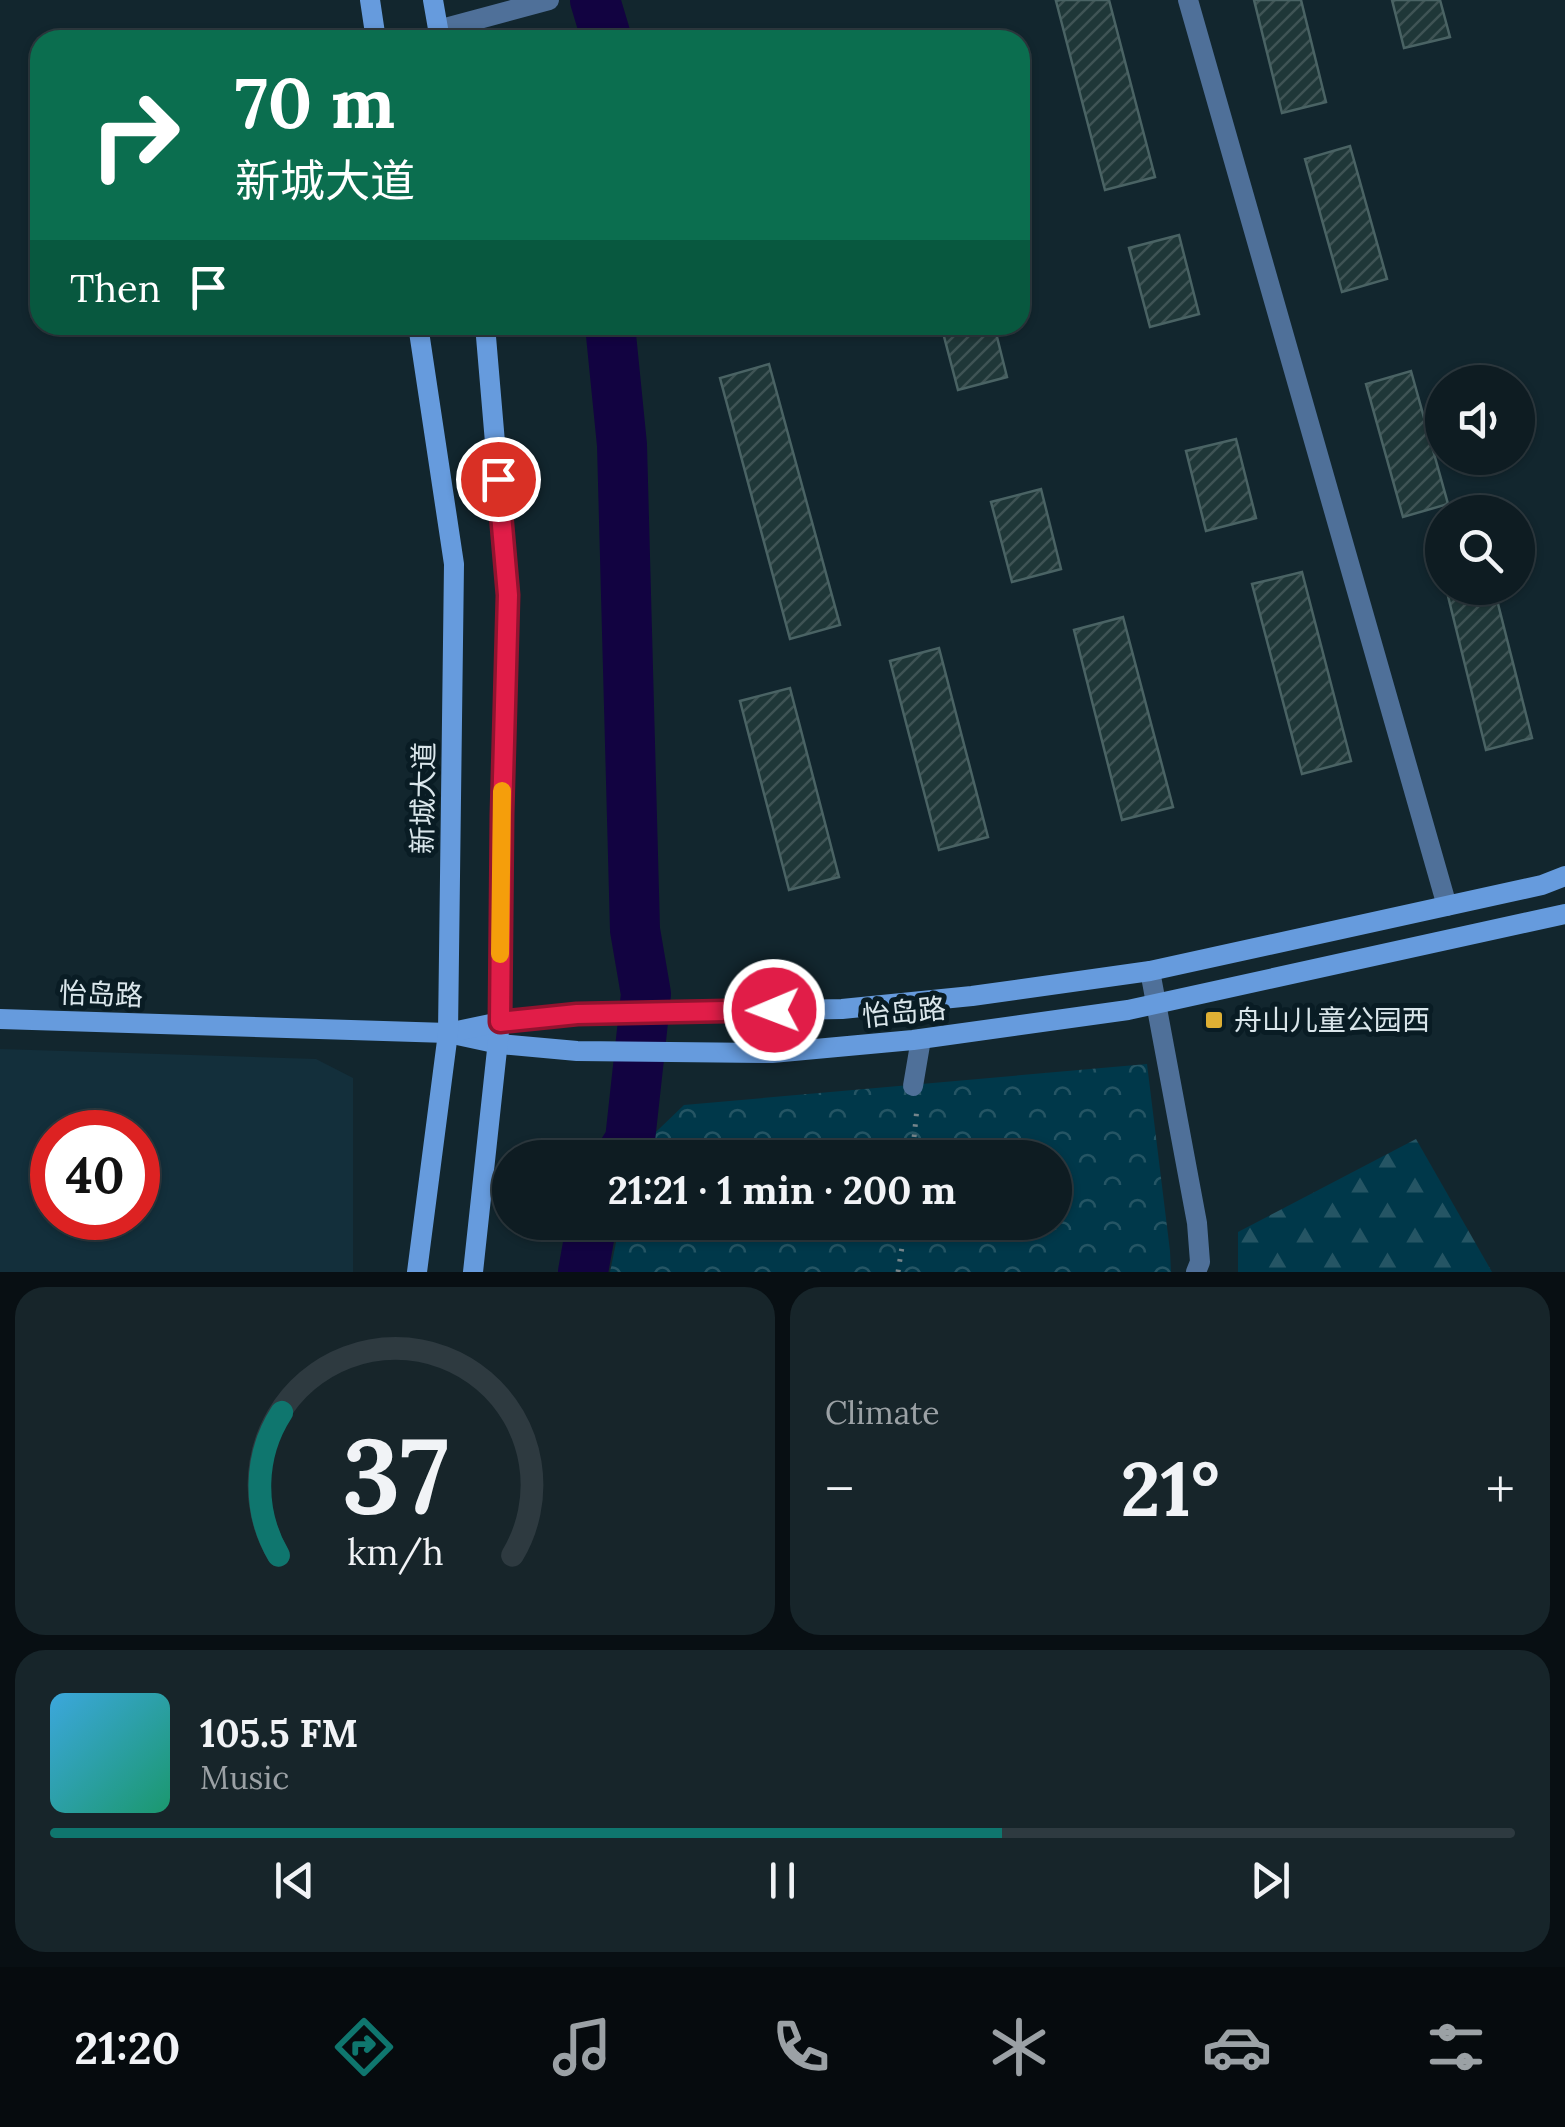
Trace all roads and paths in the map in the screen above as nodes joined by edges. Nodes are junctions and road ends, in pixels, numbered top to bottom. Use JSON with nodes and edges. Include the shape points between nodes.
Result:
{"nodes":[{"id":1,"x":370,"y":0,"type":"edge"},
{"id":2,"x":433,"y":0,"type":"edge"},
{"id":3,"x":549,"y":0,"type":"edge"},
{"id":4,"x":1188,"y":0,"type":"edge"},
{"id":5,"x":374,"y":30,"type":"edge"},
{"id":6,"x":438,"y":30,"type":"edge"},
{"id":7,"x":455,"y":30,"type":"edge"},
{"id":8,"x":420,"y":335,"type":"edge"},
{"id":9,"x":485,"y":335,"type":"edge"},
{"id":10,"x":1565,"y":876,"type":"edge"},
{"id":11,"x":1447,"y":906,"type":"junction"},
{"id":12,"x":1565,"y":914,"type":"edge"},
{"id":13,"x":1150,"y":971,"type":"junction"},
{"id":14,"x":1157,"y":1003,"type":"junction"},
{"id":15,"x":0,"y":1018,"type":"edge"},
{"id":16,"x":500,"y":1022,"type":"junction"},
{"id":17,"x":448,"y":1033,"type":"junction"},
{"id":18,"x":921,"y":1039,"type":"junction"},
{"id":19,"x":499,"y":1044,"type":"junction"},
{"id":20,"x":914,"y":1086,"type":"joint"},
{"id":21,"x":914,"y":1140,"type":"edge"},
{"id":22,"x":903,"y":1240,"type":"edge"},
{"id":23,"x":417,"y":1272,"type":"edge"},
{"id":24,"x":473,"y":1272,"type":"edge"},
{"id":25,"x":898,"y":1272,"type":"edge"},
{"id":26,"x":1196,"y":1272,"type":"edge"}],
"edges":[{"from":1,"to":5,"type":"street"},
{"from":2,"to":6,"type":"street"},
{"from":3,"to":7,"type":"street"},
{"from":4,"to":11,"type":"street"},
{"from":8,"to":17,"type":"street","name":"新城大道","via":[[454,564]]},
{"from":9,"to":16,"type":"street","via":[[508,595]]},
{"from":10,"to":11,"type":"street"},
{"from":11,"to":13,"type":"street"},
{"from":12,"to":14,"type":"street","name":"怡岛路"},
{"from":13,"to":14,"type":"street"},
{"from":13,"to":16,"type":"street","via":[[842,1009],[577,1014]]},
{"from":14,"to":18,"type":"street","name":"怡岛路"},
{"from":14,"to":26,"type":"street","via":[[1197,1223]]},
{"from":15,"to":17,"type":"street","name":"怡岛路"},
{"from":16,"to":17,"type":"street"},
{"from":16,"to":19,"type":"street"},
{"from":17,"to":19,"type":"street","name":"怡岛路"},
{"from":17,"to":23,"type":"street","name":"新城大道"},
{"from":18,"to":19,"type":"street","name":"怡岛路","via":[[772,1052]]},
{"from":18,"to":20,"type":"street"},
{"from":19,"to":24,"type":"street"},
{"from":20,"to":21,"type":"path"},
{"from":22,"to":25,"type":"path"}]}
